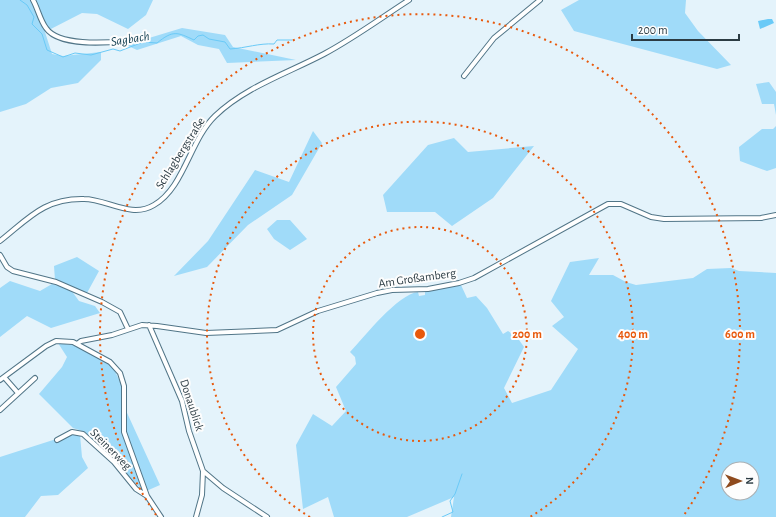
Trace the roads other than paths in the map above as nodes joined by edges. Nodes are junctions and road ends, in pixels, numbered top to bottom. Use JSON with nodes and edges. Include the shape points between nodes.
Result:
{"nodes":[{"id":1,"x":33,"y":0,"type":"edge"},
{"id":2,"x":408,"y":0,"type":"edge"},
{"id":3,"x":540,"y":0,"type":"edge"},
{"id":4,"x":125,"y":41,"type":"dead end"},
{"id":5,"x":464,"y":76,"type":"dead end"},
{"id":6,"x":776,"y":215,"type":"edge"},
{"id":7,"x":0,"y":241,"type":"edge"},
{"id":8,"x":0,"y":255,"type":"edge"},
{"id":9,"x":149,"y":325,"type":"junction"},
{"id":10,"x":128,"y":329,"type":"junction"},
{"id":11,"x":77,"y":344,"type":"junction"},
{"id":12,"x":4,"y":378,"type":"junction"},
{"id":13,"x":35,"y":378,"type":"dead end"},
{"id":14,"x":0,"y":380,"type":"edge"},
{"id":15,"x":18,"y":393,"type":"junction"},
{"id":16,"x":0,"y":410,"type":"edge"},
{"id":17,"x":57,"y":440,"type":"dead end"},
{"id":18,"x":204,"y":471,"type":"junction"},
{"id":19,"x":147,"y":496,"type":"junction"},
{"id":20,"x":161,"y":517,"type":"edge"},
{"id":21,"x":196,"y":517,"type":"edge"},
{"id":22,"x":267,"y":517,"type":"edge"}],
"edges":[{"from":1,"to":4,"type":"street","via":[[45,27],[54,36],[99,43]]},
{"from":2,"to":7,"type":"street","name":"Schlagbergstraße","via":[[334,48],[264,84],[219,112],[203,132],[169,192],[155,205],[133,210],[88,199],[66,202],[38,210]]},
{"from":3,"to":5,"type":"street","via":[[494,38]]},
{"from":6,"to":9,"type":"street","name":"Am Großamberg","via":[[761,218],[664,219],[651,217],[626,206],[611,204],[467,281],[421,290],[377,293],[318,311],[277,330],[206,333]]},
{"from":8,"to":10,"type":"street","via":[[12,271],[56,282],[114,308],[124,317]]},
{"from":9,"to":10,"type":"street","name":"Am Großamberg"},
{"from":9,"to":18,"type":"street","name":"Donaublick","via":[[182,401],[189,431]]},
{"from":10,"to":11,"type":"street","name":"Am Großamberg"},
{"from":11,"to":12,"type":"street","via":[[66,341],[52,342]]},
{"from":11,"to":19,"type":"street","via":[[110,362],[123,380],[126,397],[124,432]]},
{"from":12,"to":14,"type":"street"},
{"from":12,"to":15,"type":"street"},
{"from":13,"to":15,"type":"street"},
{"from":15,"to":16,"type":"street"},
{"from":17,"to":19,"type":"street","name":"Steinerweg","via":[[72,432],[83,434],[114,462],[136,489]]},
{"from":18,"to":21,"type":"street","via":[[202,495]]},
{"from":18,"to":22,"type":"street"},
{"from":19,"to":20,"type":"street"}]}
